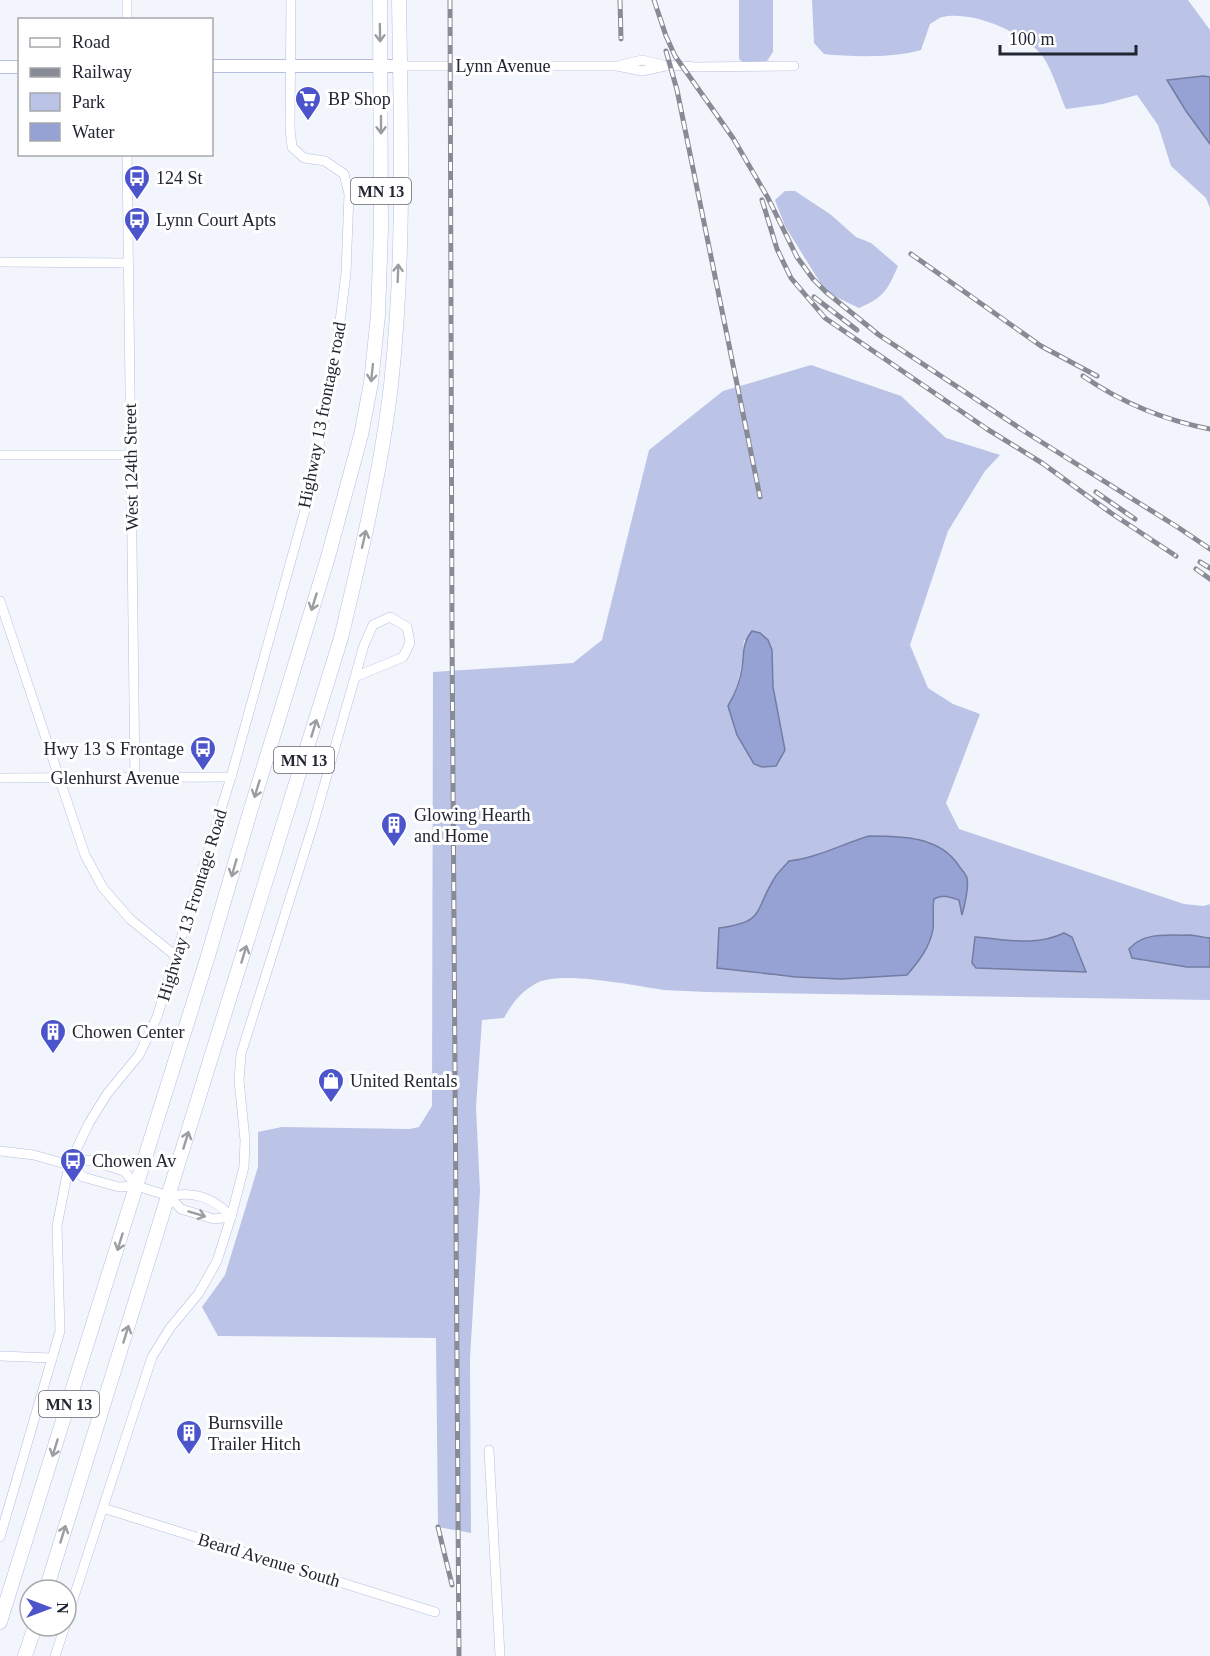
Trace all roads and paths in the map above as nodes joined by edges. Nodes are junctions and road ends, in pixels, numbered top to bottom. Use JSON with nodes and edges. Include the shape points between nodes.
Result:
{"nodes":[{"id":1,"x":127,"y":0,"type":"edge"},
{"id":2,"x":291,"y":0,"type":"edge"},
{"id":3,"x":380,"y":0,"type":"edge"},
{"id":4,"x":399,"y":0,"type":"edge"},
{"id":5,"x":127,"y":18,"type":"edge"},
{"id":6,"x":213,"y":66,"type":"edge"},
{"id":7,"x":291,"y":66,"type":"junction"},
{"id":8,"x":381,"y":66,"type":"junction"},
{"id":9,"x":400,"y":66,"type":"junction"},
{"id":10,"x":794,"y":66,"type":"dead end"},
{"id":11,"x":0,"y":67,"type":"edge"},
{"id":12,"x":18,"y":67,"type":"edge"},
{"id":13,"x":127,"y":156,"type":"edge"},
{"id":14,"x":0,"y":262,"type":"edge"},
{"id":15,"x":128,"y":263,"type":"junction"},
{"id":16,"x":0,"y":455,"type":"edge"},
{"id":17,"x":131,"y":455,"type":"junction"},
{"id":18,"x":0,"y":601,"type":"edge"},
{"id":19,"x":355,"y":676,"type":"junction"},
{"id":20,"x":231,"y":777,"type":"junction"},
{"id":21,"x":0,"y":778,"type":"edge"},
{"id":22,"x":59,"y":779,"type":"junction"},
{"id":23,"x":135,"y":779,"type":"junction"},
{"id":24,"x":177,"y":957,"type":"junction"},
{"id":25,"x":0,"y":1150,"type":"edge"},
{"id":26,"x":69,"y":1165,"type":"junction"},
{"id":27,"x":137,"y":1186,"type":"junction"},
{"id":28,"x":169,"y":1196,"type":"junction"},
{"id":29,"x":231,"y":1217,"type":"junction"},
{"id":30,"x":0,"y":1356,"type":"edge"},
{"id":31,"x":52,"y":1358,"type":"junction"},
{"id":32,"x":489,"y":1450,"type":"dead end"},
{"id":33,"x":103,"y":1508,"type":"junction"},
{"id":34,"x":0,"y":1537,"type":"edge"},
{"id":35,"x":50,"y":1578,"type":"edge"},
{"id":36,"x":78,"y":1585,"type":"edge"},
{"id":37,"x":435,"y":1612,"type":"dead end"},
{"id":38,"x":0,"y":1623,"type":"edge"},
{"id":39,"x":31,"y":1638,"type":"edge"},
{"id":40,"x":60,"y":1638,"type":"edge"},
{"id":41,"x":25,"y":1656,"type":"edge"},
{"id":42,"x":55,"y":1656,"type":"edge"},
{"id":43,"x":500,"y":1656,"type":"edge"}],
"edges":[{"from":1,"to":5,"type":"street"},
{"from":2,"to":7,"type":"street"},
{"from":3,"to":8,"type":"highway","number":"MN 13","one_way":true},
{"from":4,"to":9,"type":"highway","number":"MN 13"},
{"from":6,"to":7,"type":"main road","name":"Lynn Avenue"},
{"from":7,"to":8,"type":"main road","name":"Lynn Avenue"},
{"from":7,"to":20,"type":"street","name":"Highway 13 frontage road","via":[[292,147],[304,158],[326,161],[344,174],[349,194],[346,273],[313,481]]},
{"from":8,"to":9,"type":"main road","name":"Lynn Avenue"},
{"from":8,"to":27,"type":"highway","number":"MN 13","one_way":true,"via":[[378,315],[361,435],[328,557]]},
{"from":9,"to":10,"type":"street","name":"Lynn Avenue","via":[[617,66],[642,71],[666,66]]},
{"from":28,"to":9,"type":"highway","number":"MN 13","one_way":true,"via":[[341,638],[378,476],[397,315]]},
{"from":11,"to":12,"type":"main road"},
{"from":13,"to":15,"type":"street","name":"West 124th Street"},
{"from":14,"to":15,"type":"street"},
{"from":15,"to":17,"type":"street","name":"West 124th Street"},
{"from":16,"to":17,"type":"street"},
{"from":17,"to":23,"type":"street","name":"West 124th Street"},
{"from":18,"to":22,"type":"street"},
{"from":19,"to":19,"type":"street","via":[[403,657],[410,643],[406,627],[390,617],[373,625]]},
{"from":19,"to":29,"type":"street","via":[[241,1054],[244,1167]]},
{"from":20,"to":23,"type":"street","name":"Glenhurst Avenue"},
{"from":20,"to":24,"type":"street","name":"Highway 13 Frontage Road"},
{"from":21,"to":22,"type":"street","name":"Glenhurst Avenue"},
{"from":22,"to":23,"type":"street","name":"Glenhurst Avenue"},
{"from":22,"to":24,"type":"street","via":[[86,855],[103,888],[130,920]]},
{"from":24,"to":26,"type":"street","name":"Highway 13 Frontage Road","via":[[158,1017],[139,1055],[88,1123]]},
{"from":25,"to":26,"type":"street"},
{"from":26,"to":27,"type":"street","via":[[83,1177],[119,1187]]},
{"from":26,"to":27,"type":"street","via":[[88,1160],[124,1171]]},
{"from":26,"to":31,"type":"street","name":"Highway 13 Frontage Road","via":[[57,1226],[60,1331]]},
{"from":27,"to":28,"type":"street"},
{"from":27,"to":38,"type":"highway","number":"MN 13","one_way":true},
{"from":28,"to":29,"type":"street","one_way":true,"via":[[181,1209],[214,1219]]},
{"from":28,"to":29,"type":"street","via":[[185,1193],[219,1203]]},
{"from":35,"to":28,"type":"highway","number":"MN 13","one_way":true},
{"from":29,"to":33,"type":"street","via":[[217,1262],[152,1357]]},
{"from":30,"to":31,"type":"street"},
{"from":31,"to":34,"type":"street","name":"Highway 13 Frontage Road"},
{"from":32,"to":43,"type":"street"},
{"from":33,"to":36,"type":"street"},
{"from":33,"to":37,"type":"street","name":"Beard Avenue South"},
{"from":39,"to":41,"type":"highway"},
{"from":40,"to":42,"type":"street"}]}
